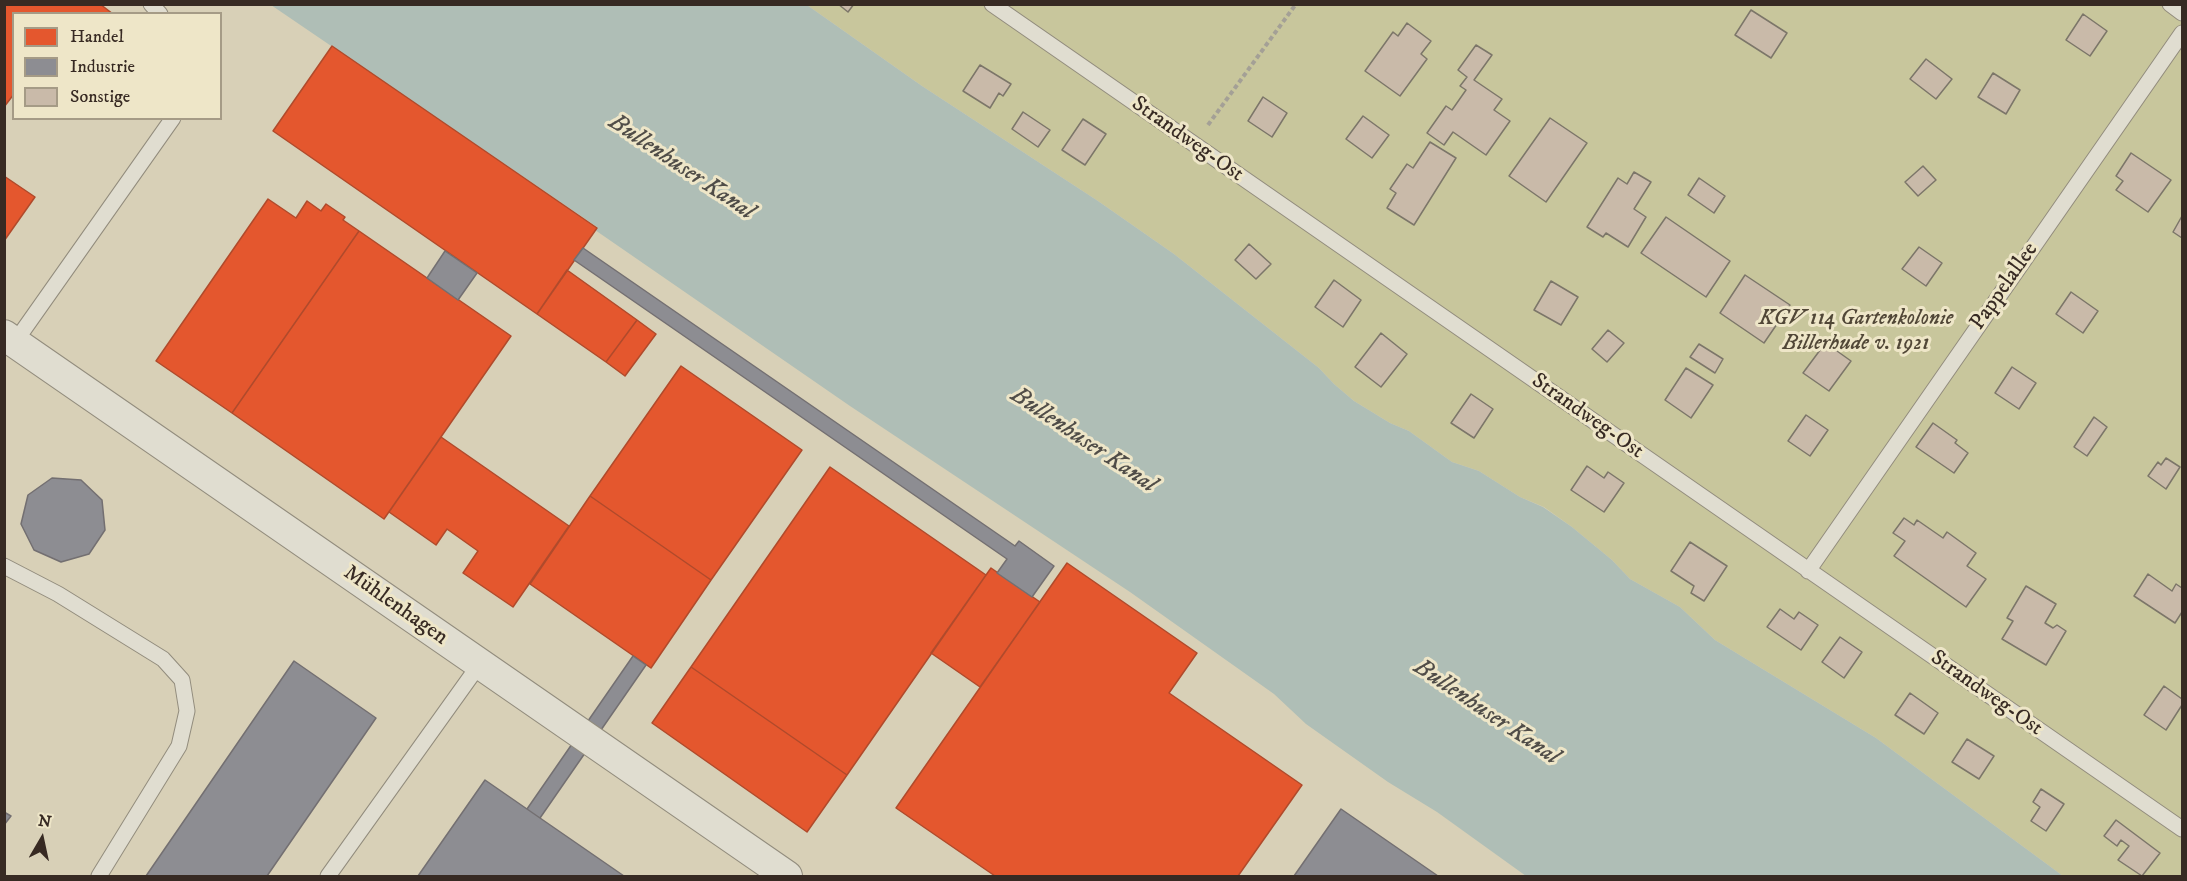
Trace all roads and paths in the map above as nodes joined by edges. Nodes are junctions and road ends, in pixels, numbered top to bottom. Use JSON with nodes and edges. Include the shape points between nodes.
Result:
{"nodes":[{"id":1,"x":992,"y":4,"type":"edge"},
{"id":2,"x":1296,"y":4,"type":"edge"},
{"id":3,"x":2170,"y":4,"type":"edge"},
{"id":4,"x":2182,"y":13,"type":"edge"},
{"id":5,"x":2182,"y":33,"type":"edge"},
{"id":6,"x":172,"y":120,"type":"edge"},
{"id":7,"x":1193,"y":144,"type":"junction"},
{"id":8,"x":10,"y":338,"type":"edge"},
{"id":9,"x":4,"y":566,"type":"edge"},
{"id":10,"x":1808,"y":571,"type":"junction"},
{"id":11,"x":479,"y":665,"type":"junction"},
{"id":12,"x":2182,"y":829,"type":"edge"},
{"id":13,"x":99,"y":876,"type":"edge"},
{"id":14,"x":328,"y":876,"type":"edge"},
{"id":15,"x":787,"y":876,"type":"edge"}],
"edges":[{"from":1,"to":7,"type":"lane","name":"Strandweg-Ost"},
{"from":2,"to":7,"type":"path"},
{"from":3,"to":4,"type":"lane"},
{"from":5,"to":10,"type":"lane","name":"Pappelallee"},
{"from":6,"to":8,"type":"lane"},
{"from":7,"to":10,"type":"lane","name":"Strandweg-Ost"},
{"from":8,"to":11,"type":"street","name":"Mühlenhagen"},
{"from":9,"to":13,"type":"lane","via":[[58,594],[163,659],[182,680],[187,711],[179,746]]},
{"from":10,"to":12,"type":"lane","name":"Strandweg-Ost"},
{"from":11,"to":14,"type":"lane"},
{"from":11,"to":15,"type":"street","name":"Mühlenhagen"}]}
